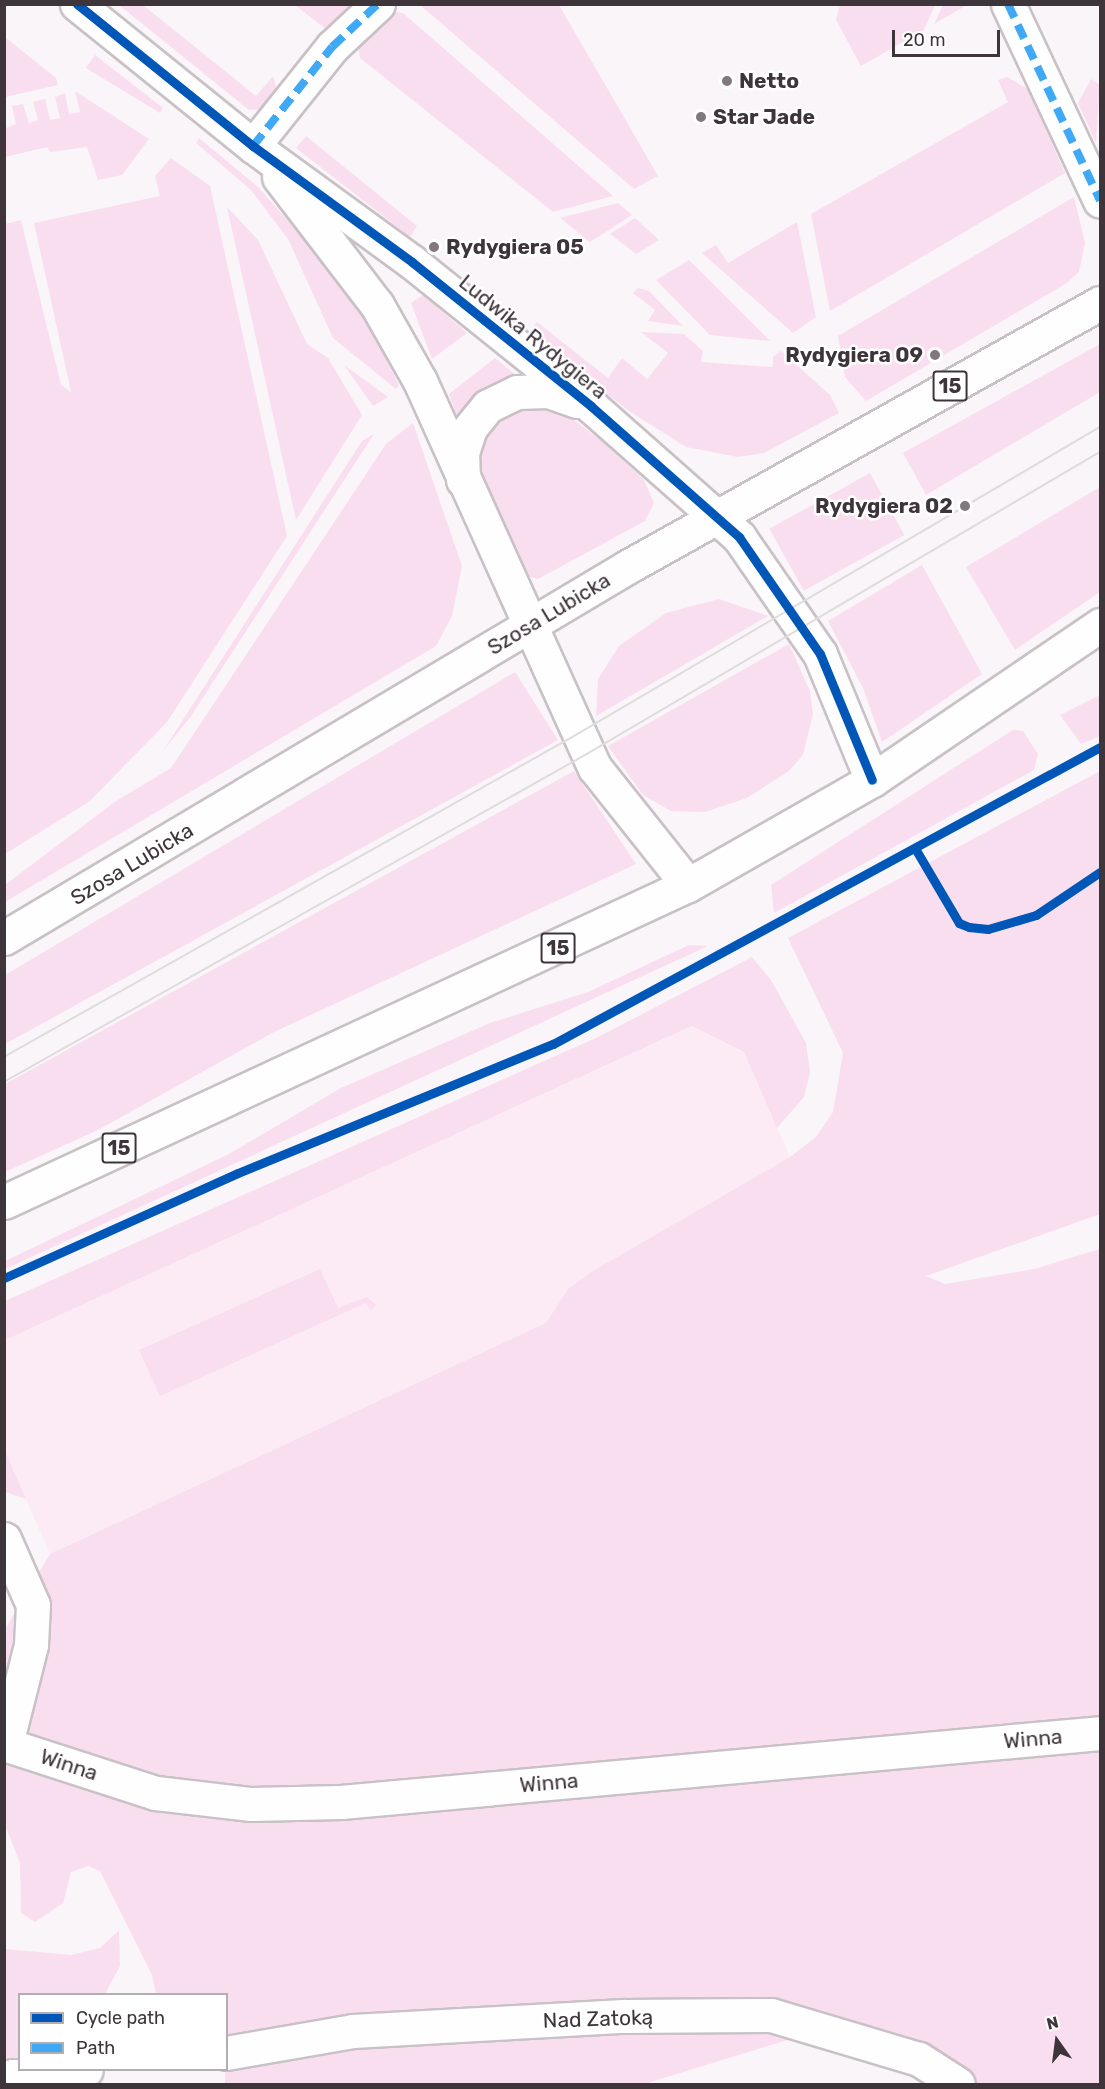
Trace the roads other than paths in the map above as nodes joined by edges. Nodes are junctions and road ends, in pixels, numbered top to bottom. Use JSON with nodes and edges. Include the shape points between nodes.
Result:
{"nodes":[{"id":1,"x":77,"y":4,"type":"edge"},
{"id":2,"x":378,"y":4,"type":"edge"},
{"id":3,"x":1008,"y":4,"type":"edge"},
{"id":4,"x":253,"y":146,"type":"junction"},
{"id":5,"x":1101,"y":200,"type":"edge"},
{"id":6,"x":1101,"y":303,"type":"edge"},
{"id":7,"x":591,"y":406,"type":"junction"},
{"id":8,"x":463,"y":485,"type":"junction"},
{"id":9,"x":717,"y":516,"type":"junction"},
{"id":10,"x":1101,"y":625,"type":"edge"},
{"id":11,"x":528,"y":627,"type":"junction"},
{"id":12,"x":872,"y":780,"type":"junction"},
{"id":13,"x":688,"y":885,"type":"junction"},
{"id":14,"x":4,"y":938,"type":"edge"},
{"id":15,"x":4,"y":1202,"type":"edge"},
{"id":16,"x":4,"y":1539,"type":"edge"},
{"id":17,"x":1101,"y":1732,"type":"edge"},
{"id":18,"x":5,"y":1744,"type":"edge"},
{"id":19,"x":228,"y":2054,"type":"edge"},
{"id":20,"x":72,"y":2071,"type":"edge"},
{"id":21,"x":4,"y":2076,"type":"edge"},
{"id":22,"x":958,"y":2085,"type":"edge"}],
"edges":[{"from":1,"to":4,"type":"street","name":"Ludwika Rydygiera"},
{"from":2,"to":4,"type":"street","via":[[332,47]]},
{"from":3,"to":5,"type":"street"},
{"from":4,"to":7,"type":"street","name":"Ludwika Rydygiera","via":[[352,215]]},
{"from":4,"to":8,"type":"street","name":"Ludwika Rydygiera","via":[[377,305],[420,381]]},
{"from":6,"to":9,"type":"street","name":"Szosa Lubicka","number":"15"},
{"from":7,"to":8,"type":"street","via":[[548,390],[518,392],[488,406],[470,429],[462,453]]},
{"from":7,"to":9,"type":"street","name":"Ludwika Rydygiera"},
{"from":8,"to":11,"type":"street","name":"Ludwika Rydygiera"},
{"from":9,"to":11,"type":"street","name":"Szosa Lubicka","number":"15"},
{"from":9,"to":12,"type":"street","name":"Ludwika Rydygiera","via":[[757,558],[820,654]]},
{"from":10,"to":12,"type":"street","number":"15"},
{"from":11,"to":13,"type":"street","name":"Ludwika Rydygiera","via":[[595,768]]},
{"from":11,"to":14,"type":"street","name":"Szosa Lubicka","number":"15"},
{"from":12,"to":13,"type":"street","number":"15"},
{"from":13,"to":15,"type":"street","number":"15"},
{"from":16,"to":18,"type":"street","via":[[33,1605],[31,1645]]},
{"from":17,"to":18,"type":"street","name":"Winna","via":[[341,1802],[251,1804],[156,1792]]},
{"from":19,"to":22,"type":"street","name":"Nad Zatoką","via":[[353,2031],[624,2016],[771,2015],[919,2059]]},
{"from":20,"to":21,"type":"street"}]}
